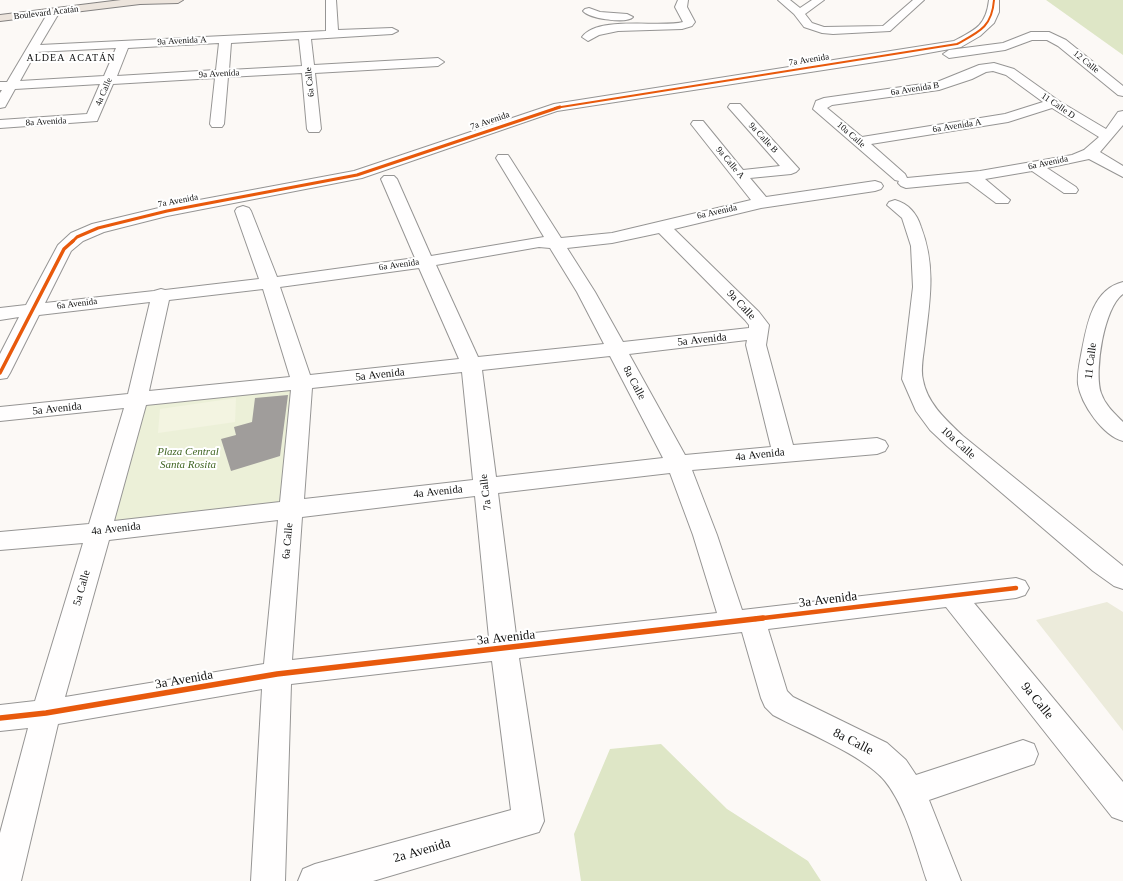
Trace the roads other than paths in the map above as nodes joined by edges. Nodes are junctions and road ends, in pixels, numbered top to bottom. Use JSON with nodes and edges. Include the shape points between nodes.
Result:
{"nodes":[{"id":1,"x":142,"y":0,"type":"edge"},
{"id":2,"x":160,"y":0,"type":"edge"},
{"id":3,"x":178,"y":0,"type":"edge"},
{"id":4,"x":331,"y":0,"type":"edge"},
{"id":5,"x":683,"y":0,"type":"edge"},
{"id":6,"x":784,"y":0,"type":"edge"},
{"id":7,"x":819,"y":0,"type":"edge"},
{"id":8,"x":919,"y":0,"type":"edge"},
{"id":9,"x":994,"y":0,"type":"edge"},
{"id":10,"x":589,"y":11,"type":"dead end"},
{"id":11,"x":54,"y":13,"type":"junction"},
{"id":12,"x":800,"y":14,"type":"junction"},
{"id":13,"x":1,"y":20,"type":"edge"},
{"id":14,"x":665,"y":27,"type":"junction"},
{"id":15,"x":392,"y":31,"type":"dead end"},
{"id":16,"x":332,"y":33,"type":"junction"},
{"id":17,"x":305,"y":35,"type":"junction"},
{"id":18,"x":588,"y":37,"type":"dead end"},
{"id":19,"x":226,"y":38,"type":"junction"},
{"id":20,"x":124,"y":44,"type":"junction"},
{"id":21,"x":33,"y":48,"type":"junction"},
{"id":22,"x":895,"y":55,"type":"junction"},
{"id":23,"x":438,"y":62,"type":"dead end"},
{"id":24,"x":308,"y":70,"type":"junction"},
{"id":25,"x":1010,"y":72,"type":"joint"},
{"id":26,"x":222,"y":74,"type":"junction"},
{"id":27,"x":109,"y":80,"type":"junction"},
{"id":28,"x":6,"y":85,"type":"edge"},
{"id":29,"x":1123,"y":92,"type":"edge"},
{"id":30,"x":0,"y":104,"type":"edge"},
{"id":31,"x":1054,"y":104,"type":"junction"},
{"id":32,"x":734,"y":107,"type":"dead end"},
{"id":33,"x":820,"y":109,"type":"joint"},
{"id":34,"x":1123,"y":115,"type":"edge"},
{"id":35,"x":92,"y":118,"type":"joint"},
{"id":36,"x":0,"y":124,"type":"edge"},
{"id":37,"x":217,"y":124,"type":"dead end"},
{"id":38,"x":698,"y":124,"type":"dead end"},
{"id":39,"x":314,"y":129,"type":"dead end"},
{"id":40,"x":1107,"y":136,"type":"junction"},
{"id":41,"x":859,"y":142,"type":"junction"},
{"id":42,"x":1090,"y":153,"type":"junction"},
{"id":43,"x":503,"y":158,"type":"dead end"},
{"id":44,"x":1036,"y":166,"type":"junction"},
{"id":45,"x":1123,"y":172,"type":"edge"},
{"id":46,"x":740,"y":175,"type":"junction"},
{"id":47,"x":972,"y":176,"type":"junction"},
{"id":48,"x":389,"y":179,"type":"dead end"},
{"id":49,"x":955,"y":179,"type":"junction"},
{"id":50,"x":903,"y":180,"type":"junction"},
{"id":51,"x":1070,"y":190,"type":"dead end"},
{"id":52,"x":876,"y":193,"type":"junction"},
{"id":53,"x":922,"y":198,"type":"junction"},
{"id":54,"x":1002,"y":200,"type":"dead end"},
{"id":55,"x":762,"y":203,"type":"junction"},
{"id":56,"x":895,"y":205,"type":"junction"},
{"id":57,"x":243,"y":211,"type":"dead end"},
{"id":58,"x":663,"y":228,"type":"junction"},
{"id":59,"x":557,"y":244,"type":"junction"},
{"id":60,"x":920,"y":246,"type":"junction"},
{"id":61,"x":425,"y":262,"type":"junction"},
{"id":62,"x":270,"y":283,"type":"junction"},
{"id":63,"x":1123,"y":287,"type":"edge"},
{"id":64,"x":161,"y":294,"type":"junction"},
{"id":65,"x":32,"y":311,"type":"junction"},
{"id":66,"x":0,"y":314,"type":"edge"},
{"id":67,"x":759,"y":332,"type":"junction"},
{"id":68,"x":616,"y":349,"type":"junction"},
{"id":69,"x":471,"y":365,"type":"junction"},
{"id":70,"x":0,"y":373,"type":"edge"},
{"id":71,"x":302,"y":383,"type":"junction"},
{"id":72,"x":138,"y":400,"type":"junction"},
{"id":73,"x":0,"y":414,"type":"edge"},
{"id":74,"x":1123,"y":434,"type":"edge"},
{"id":75,"x":877,"y":446,"type":"dead end"},
{"id":76,"x":784,"y":453,"type":"junction"},
{"id":77,"x":678,"y":464,"type":"junction"},
{"id":78,"x":485,"y":487,"type":"junction"},
{"id":79,"x":290,"y":510,"type":"junction"},
{"id":80,"x":99,"y":532,"type":"junction"},
{"id":81,"x":0,"y":541,"type":"edge"},
{"id":82,"x":1123,"y":579,"type":"edge"},
{"id":83,"x":1016,"y":588,"type":"dead end"},
{"id":84,"x":952,"y":596,"type":"junction"},
{"id":85,"x":743,"y":621,"type":"junction"},
{"id":86,"x":504,"y":648,"type":"junction"},
{"id":87,"x":277,"y":674,"type":"junction"},
{"id":88,"x":46,"y":713,"type":"junction"},
{"id":89,"x":0,"y":718,"type":"edge"},
{"id":90,"x":1023,"y":754,"type":"dead end"},
{"id":91,"x":910,"y":792,"type":"junction"},
{"id":92,"x":1123,"y":806,"type":"edge"},
{"id":93,"x":528,"y":821,"type":"joint"},
{"id":94,"x":4,"y":881,"type":"edge"},
{"id":95,"x":268,"y":881,"type":"edge"},
{"id":96,"x":315,"y":881,"type":"edge"},
{"id":97,"x":944,"y":881,"type":"edge"}],
"edges":[{"from":1,"to":2,"type":"main road","name":"Boulevard Acatán"},
{"from":1,"to":11,"type":"main road","name":"Boulevard Acatán"},
{"from":2,"to":3,"type":"main road","name":"Boulevard Acatán"},
{"from":4,"to":16,"type":"street"},
{"from":5,"to":14,"type":"street","via":[[681,7],[688,24]]},
{"from":6,"to":12,"type":"street"},
{"from":7,"to":12,"type":"street"},
{"from":8,"to":12,"type":"street","via":[[886,28],[871,30]]},
{"from":9,"to":22,"type":"street","name":"7a Avenida","via":[[992,17],[976,34],[962,42]]},
{"from":10,"to":14,"type":"street","via":[[598,15],[633,17]]},
{"from":11,"to":13,"type":"main road","name":"Boulevard Acatán"},
{"from":11,"to":21,"type":"street"},
{"from":14,"to":18,"type":"street","via":[[606,28]]},
{"from":15,"to":16,"type":"street"},
{"from":16,"to":17,"type":"street","name":"9a Avenida A"},
{"from":17,"to":19,"type":"street","name":"9a Avenida A"},
{"from":17,"to":24,"type":"street","name":"6a Calle"},
{"from":19,"to":20,"type":"street","name":"9a Avenida A"},
{"from":19,"to":26,"type":"street"},
{"from":20,"to":21,"type":"street","name":"9a Avenida A"},
{"from":20,"to":27,"type":"street","name":"4a Calle"},
{"from":21,"to":28,"type":"street"},
{"from":22,"to":29,"type":"street","name":"12 Calle","via":[[904,59],[914,59],[1005,46],[1029,37],[1048,36]]},
{"from":22,"to":65,"type":"street","name":"7a Avenida","via":[[567,105],[357,175],[167,211],[98,228],[77,237],[64,249]]},
{"from":23,"to":24,"type":"street","name":"9a Avenida"},
{"from":24,"to":26,"type":"street","name":"9a Avenida"},
{"from":24,"to":39,"type":"street","name":"6a Calle"},
{"from":25,"to":31,"type":"street","name":"11 Calle D"},
{"from":25,"to":33,"type":"street","name":"6a Avenida B","via":[[999,68],[983,68],[939,86],[829,101],[821,104]]},
{"from":26,"to":27,"type":"street","name":"9a Avenida"},
{"from":26,"to":37,"type":"street"},
{"from":27,"to":28,"type":"street","name":"9a Avenida"},
{"from":27,"to":35,"type":"street","name":"4a Calle"},
{"from":28,"to":30,"type":"street"},
{"from":31,"to":40,"type":"street","name":"11 Calle D"},
{"from":31,"to":41,"type":"street","name":"6a Avenida A","via":[[1039,106],[1008,118]]},
{"from":32,"to":46,"type":"street","name":"9a Calle B","via":[[791,168]]},
{"from":33,"to":41,"type":"street","name":"10a Calle"},
{"from":34,"to":40,"type":"street"},
{"from":35,"to":36,"type":"street","name":"8a Avenida"},
{"from":38,"to":46,"type":"street","name":"9a Calle A"},
{"from":40,"to":42,"type":"street"},
{"from":41,"to":50,"type":"street","name":"10a Calle"},
{"from":42,"to":44,"type":"street","name":"6a Avenida"},
{"from":42,"to":45,"type":"street"},
{"from":43,"to":59,"type":"street","name":"8a Calle"},
{"from":44,"to":47,"type":"street","name":"6a Avenida"},
{"from":44,"to":51,"type":"street"},
{"from":46,"to":55,"type":"street","name":"9a Calle A"},
{"from":47,"to":49,"type":"street","name":"6a Avenida"},
{"from":47,"to":54,"type":"street"},
{"from":48,"to":61,"type":"street","name":"7a Calle"},
{"from":49,"to":50,"type":"street","name":"6a Avenida"},
{"from":49,"to":53,"type":"street","name":"6a Avenida","via":[[930,187]]},
{"from":50,"to":52,"type":"street","name":"6a Avenida","via":[[884,182]]},
{"from":50,"to":53,"type":"street"},
{"from":52,"to":55,"type":"street","name":"6a Avenida","via":[[858,197],[794,197]]},
{"from":52,"to":56,"type":"street","via":[[874,194],[877,198]]},
{"from":53,"to":56,"type":"street"},
{"from":53,"to":60,"type":"street","name":"10a Calle","via":[[926,239]]},
{"from":55,"to":58,"type":"street","name":"6a Avenida","via":[[701,216]]},
{"from":56,"to":60,"type":"street","name":"10a Calle","via":[[909,216]]},
{"from":57,"to":62,"type":"street","name":"6a Calle"},
{"from":58,"to":59,"type":"street","name":"6a Avenida","via":[[587,242]]},
{"from":58,"to":67,"type":"street","name":"9a Calle","via":[[752,316],[759,325]]},
{"from":59,"to":61,"type":"street","name":"6a Avenida","via":[[539,242]]},
{"from":59,"to":68,"type":"street","name":"8a Calle"},
{"from":60,"to":82,"type":"street","name":"10a Calle","via":[[922,287],[912,379],[923,406],[955,441]]},
{"from":61,"to":62,"type":"street","name":"6a Avenida"},
{"from":61,"to":69,"type":"street","name":"7a Calle"},
{"from":62,"to":64,"type":"street","name":"6a Avenida"},
{"from":62,"to":71,"type":"street","name":"6a Calle"},
{"from":63,"to":74,"type":"street","name":"11 Calle","via":[[1107,300],[1097,320],[1088,371],[1088,387],[1105,417]]},
{"from":64,"to":65,"type":"street","name":"6a Avenida"},
{"from":64,"to":72,"type":"street","name":"5a Calle"},
{"from":65,"to":66,"type":"street","name":"6a Avenida"},
{"from":65,"to":70,"type":"street"},
{"from":67,"to":68,"type":"street","name":"5a Avenida"},
{"from":67,"to":76,"type":"street","name":"9a Calle","via":[[756,345]]},
{"from":68,"to":69,"type":"street","name":"5a Avenida"},
{"from":68,"to":77,"type":"street","name":"8a Calle"},
{"from":69,"to":71,"type":"street","name":"5a Avenida"},
{"from":69,"to":78,"type":"street","name":"7a Calle"},
{"from":71,"to":72,"type":"street","name":"5a Avenida"},
{"from":71,"to":79,"type":"street","name":"6a Calle"},
{"from":72,"to":73,"type":"street","name":"5a Avenida"},
{"from":72,"to":80,"type":"street","name":"5a Calle"},
{"from":75,"to":76,"type":"street","name":"4a Avenida"},
{"from":76,"to":77,"type":"street","name":"4a Avenida"},
{"from":77,"to":78,"type":"street","name":"4a Avenida"},
{"from":77,"to":85,"type":"street","name":"8a Calle","via":[[705,535]]},
{"from":78,"to":79,"type":"street","name":"4a Avenida"},
{"from":78,"to":86,"type":"street","name":"7a Calle"},
{"from":79,"to":80,"type":"street","name":"4a Avenida"},
{"from":79,"to":87,"type":"street","name":"6a Calle"},
{"from":80,"to":81,"type":"street","name":"4a Avenida"},
{"from":80,"to":88,"type":"street","name":"5a Calle"},
{"from":83,"to":84,"type":"street","name":"3a Avenida"},
{"from":84,"to":85,"type":"street","name":"3a Avenida"},
{"from":84,"to":92,"type":"street","name":"9a Calle"},
{"from":85,"to":86,"type":"street","name":"3a Avenida"},
{"from":85,"to":91,"type":"street","name":"8a Calle","via":[[775,698],[783,706],[876,753],[895,770]]},
{"from":86,"to":87,"type":"street","name":"3a Avenida"},
{"from":86,"to":93,"type":"street","name":"7a Calle"},
{"from":87,"to":88,"type":"street","name":"3a Avenida"},
{"from":87,"to":95,"type":"street","name":"6a Calle"},
{"from":88,"to":89,"type":"street","name":"3a Avenida"},
{"from":88,"to":94,"type":"street","name":"5a Calle"},
{"from":90,"to":91,"type":"street"},
{"from":91,"to":97,"type":"street","name":"8a Calle"},
{"from":93,"to":96,"type":"street","name":"2a Avenida"}]}
